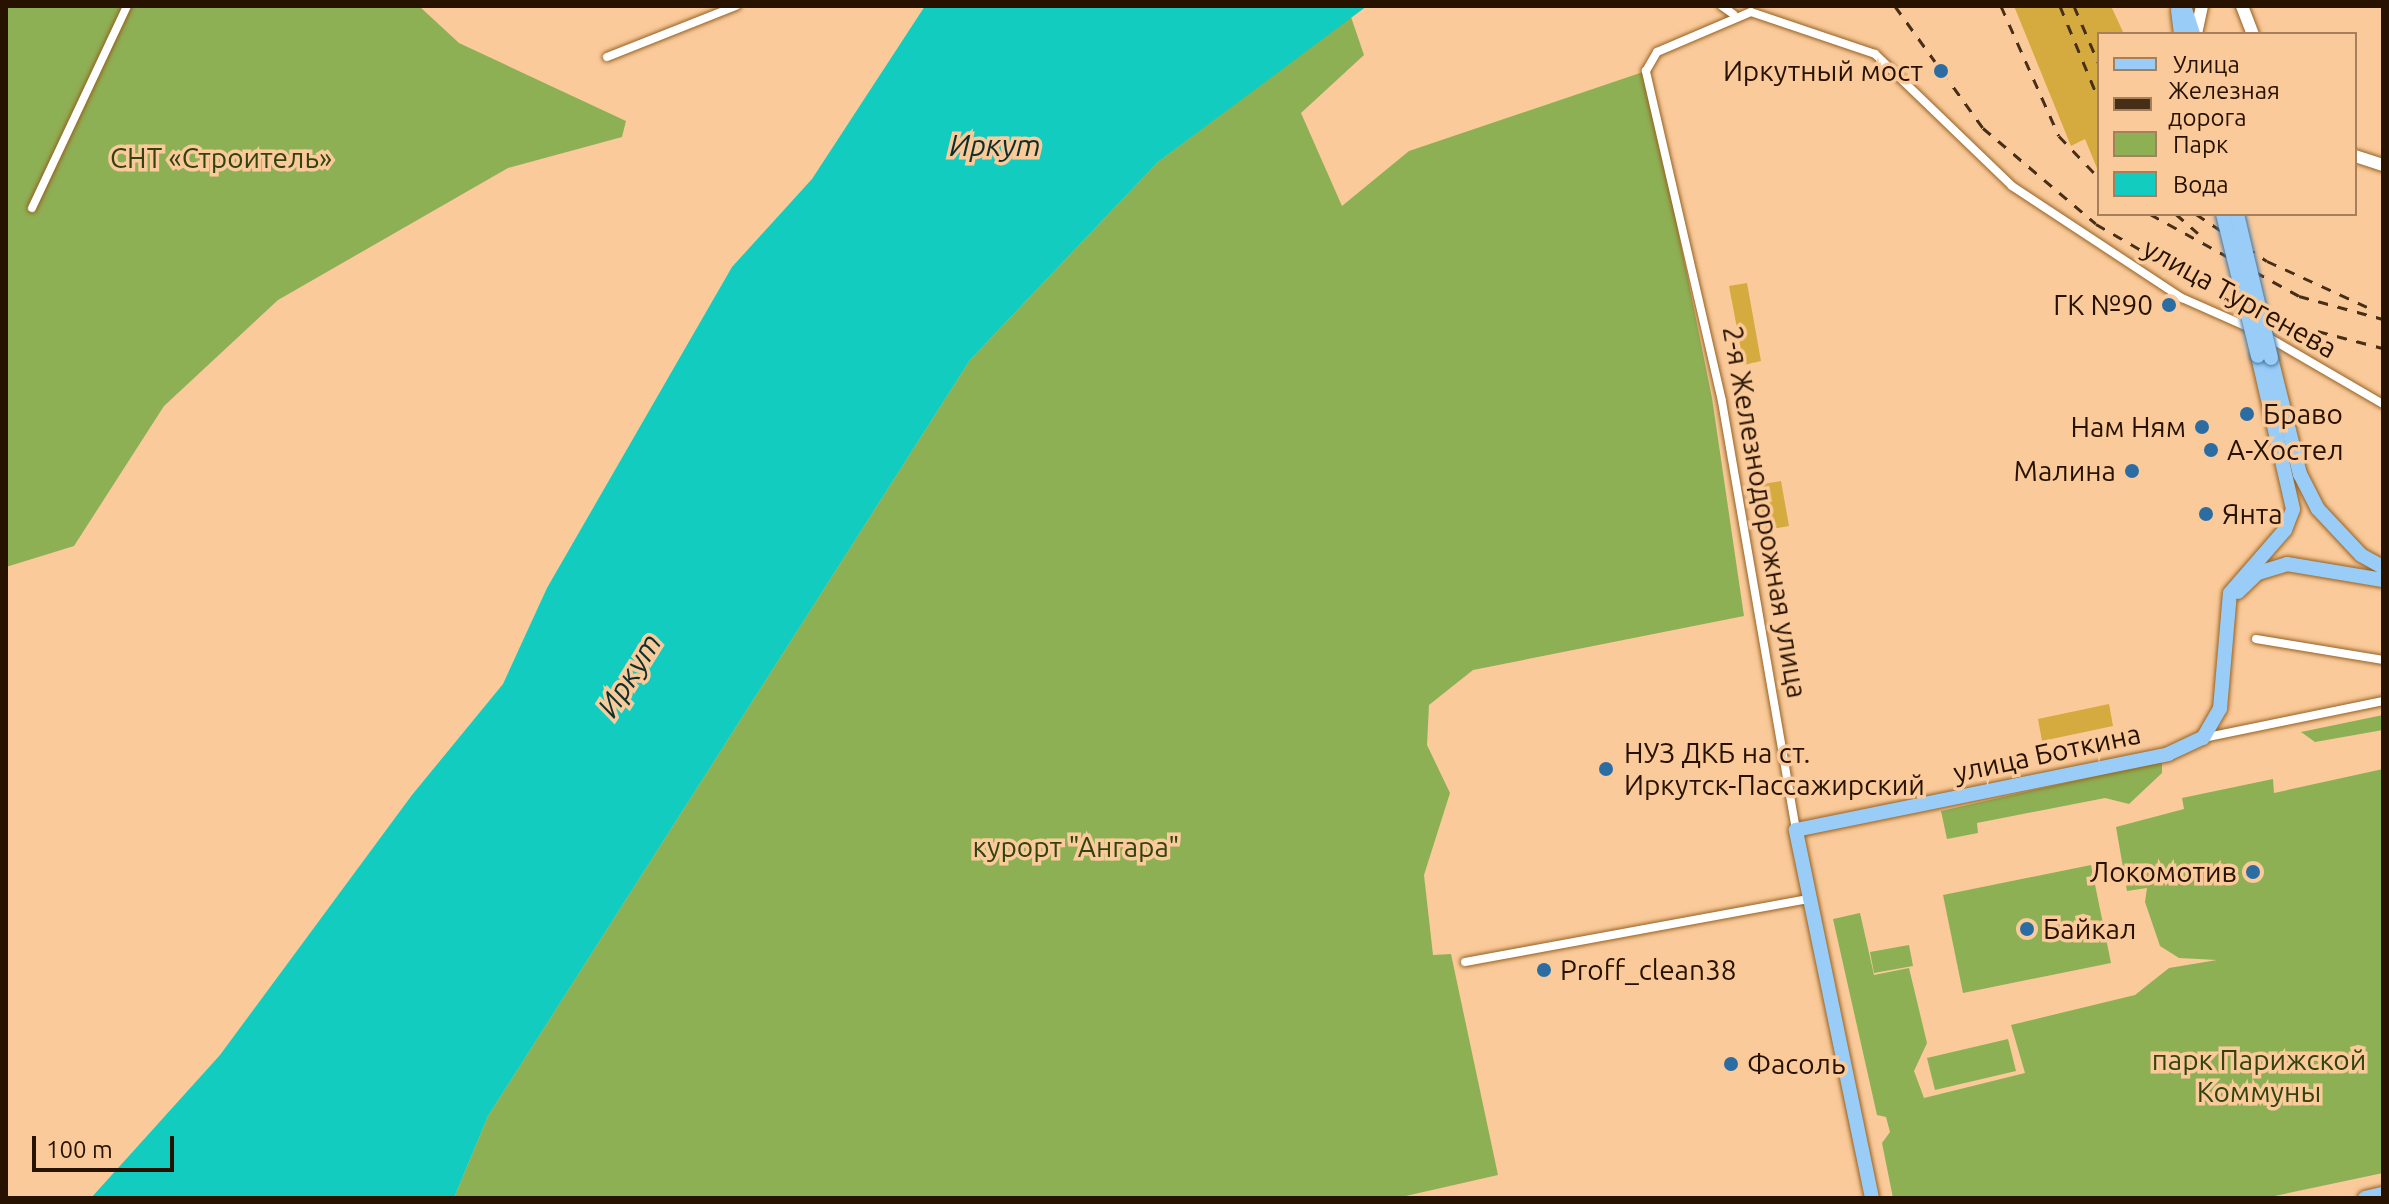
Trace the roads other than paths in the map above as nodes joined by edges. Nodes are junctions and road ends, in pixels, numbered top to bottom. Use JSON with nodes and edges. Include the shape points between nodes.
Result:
{"nodes":[{"id":1,"x":127,"y":6,"type":"edge"},
{"id":2,"x":736,"y":6,"type":"edge"},
{"id":3,"x":1722,"y":6,"type":"edge"},
{"id":4,"x":2177,"y":6,"type":"edge"},
{"id":5,"x":2184,"y":6,"type":"edge"},
{"id":6,"x":2202,"y":6,"type":"edge"},
{"id":7,"x":2242,"y":6,"type":"edge"},
{"id":8,"x":1733,"y":14,"type":"junction"},
{"id":9,"x":2181,"y":32,"type":"edge"},
{"id":10,"x":2193,"y":32,"type":"edge"},
{"id":11,"x":2195,"y":32,"type":"edge"},
{"id":12,"x":2252,"y":32,"type":"edge"},
{"id":13,"x":607,"y":57,"type":"dead end"},
{"id":14,"x":2357,"y":157,"type":"edge"},
{"id":15,"x":2383,"y":165,"type":"edge"},
{"id":16,"x":32,"y":208,"type":"dead end"},
{"id":17,"x":2224,"y":216,"type":"edge"},
{"id":18,"x":2237,"y":216,"type":"edge"},
{"id":19,"x":2264,"y":357,"type":"junction"},
{"id":20,"x":2383,"y":404,"type":"edge"},
{"id":21,"x":2383,"y":567,"type":"edge"},
{"id":22,"x":2383,"y":580,"type":"edge"},
{"id":23,"x":2226,"y":609,"type":"junction"},
{"id":24,"x":2256,"y":639,"type":"dead end"},
{"id":25,"x":2383,"y":660,"type":"edge"},
{"id":26,"x":2383,"y":701,"type":"edge"},
{"id":27,"x":2203,"y":738,"type":"junction"},
{"id":28,"x":1796,"y":830,"type":"junction"},
{"id":29,"x":1808,"y":899,"type":"junction"},
{"id":30,"x":1465,"y":962,"type":"dead end"},
{"id":31,"x":2383,"y":1194,"type":"edge"},
{"id":32,"x":1872,"y":1198,"type":"edge"},
{"id":33,"x":2365,"y":1198,"type":"edge"}],
"edges":[{"from":1,"to":16,"type":"street"},
{"from":2,"to":13,"type":"street"},
{"from":3,"to":8,"type":"street"},
{"from":4,"to":9,"type":"main road"},
{"from":5,"to":10,"type":"main road"},
{"from":6,"to":11,"type":"main road"},
{"from":7,"to":12,"type":"main road"},
{"from":8,"to":20,"type":"street","name":"улица Тургенева","via":[[1774,16],[1875,54],[2012,186],[2182,298],[2291,349]]},
{"from":8,"to":28,"type":"street","name":"2-я Железнодорожная улица","via":[[1657,52],[1646,71],[1722,401]]},
{"from":14,"to":15,"type":"main road"},
{"from":17,"to":19,"type":"main road","bridge":true},
{"from":18,"to":19,"type":"main road","bridge":true},
{"from":19,"to":21,"type":"main road","via":[[2300,474],[2318,509],[2361,555]]},
{"from":19,"to":23,"type":"main road","via":[[2293,509],[2285,530],[2236,581]]},
{"from":22,"to":23,"type":"main road","via":[[2311,565],[2270,567],[2247,582]]},
{"from":23,"to":27,"type":"main road","via":[[2220,709]]},
{"from":24,"to":25,"type":"street"},
{"from":26,"to":27,"type":"street"},
{"from":27,"to":28,"type":"main road","name":"улица Боткина","via":[[2168,754]]},
{"from":28,"to":29,"type":"main road","name":"2-я Железнодорожная улица"},
{"from":29,"to":30,"type":"street"},
{"from":29,"to":32,"type":"main road","name":"2-я Железнодорожная улица"},
{"from":31,"to":33,"type":"main road"}]}
